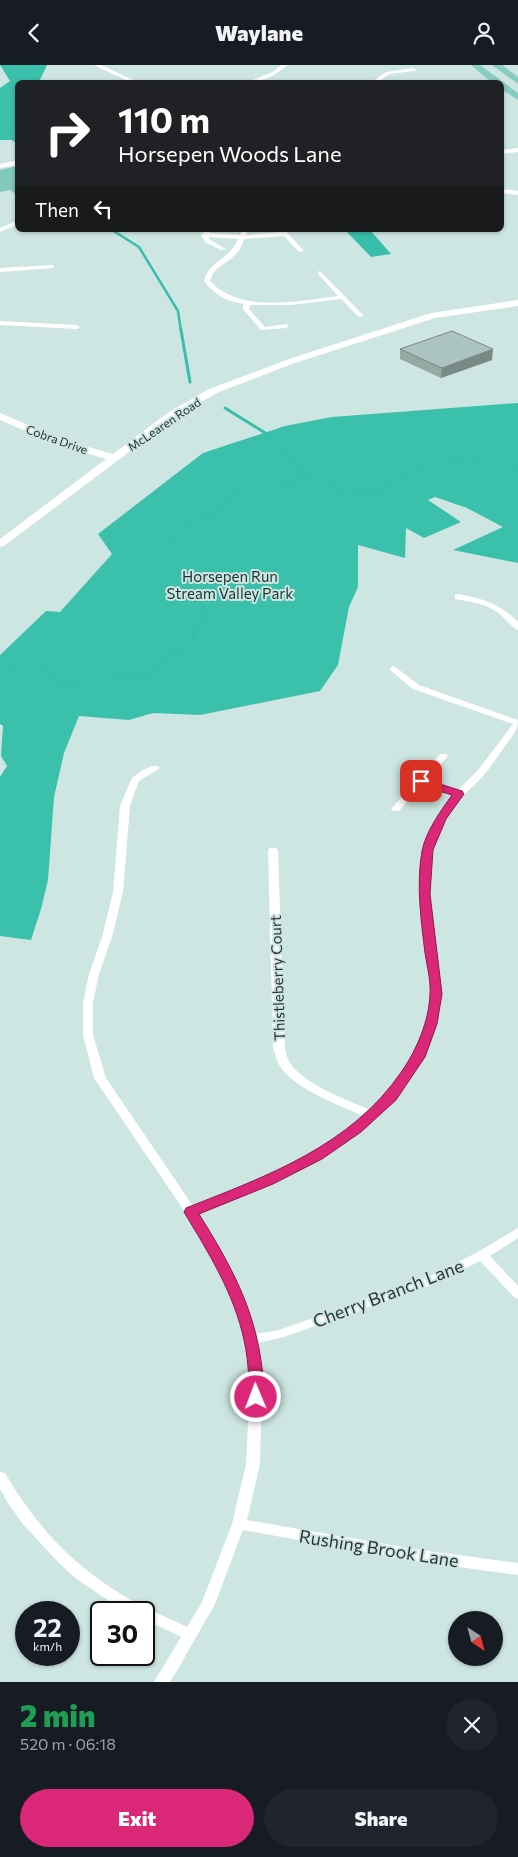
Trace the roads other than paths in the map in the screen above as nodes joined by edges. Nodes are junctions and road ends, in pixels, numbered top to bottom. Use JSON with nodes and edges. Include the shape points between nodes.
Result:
{"nodes":[{"id":1,"x":98,"y":65,"type":"edge"},
{"id":2,"x":284,"y":65,"type":"edge"},
{"id":3,"x":475,"y":65,"type":"edge"},
{"id":4,"x":496,"y":65,"type":"edge"},
{"id":5,"x":413,"y":70,"type":"dead end"},
{"id":6,"x":131,"y":80,"type":"edge"},
{"id":7,"x":255,"y":80,"type":"edge"},
{"id":8,"x":377,"y":80,"type":"edge"},
{"id":9,"x":495,"y":80,"type":"edge"},
{"id":10,"x":518,"y":81,"type":"edge"},
{"id":11,"x":504,"y":87,"type":"edge"},
{"id":12,"x":518,"y":97,"type":"edge"},
{"id":13,"x":518,"y":150,"type":"edge"},
{"id":14,"x":504,"y":152,"type":"edge"},
{"id":15,"x":15,"y":163,"type":"edge"},
{"id":16,"x":0,"y":166,"type":"edge"},
{"id":17,"x":504,"y":191,"type":"edge"},
{"id":18,"x":518,"y":193,"type":"edge"},
{"id":19,"x":14,"y":224,"type":"dead end"},
{"id":20,"x":0,"y":230,"type":"edge"},
{"id":21,"x":207,"y":232,"type":"edge"},
{"id":22,"x":244,"y":232,"type":"edge"},
{"id":23,"x":284,"y":232,"type":"edge"},
{"id":24,"x":241,"y":237,"type":"junction"},
{"id":25,"x":223,"y":249,"type":"dead end"},
{"id":26,"x":300,"y":251,"type":"dead end"},
{"id":27,"x":52,"y":267,"type":"dead end"},
{"id":28,"x":0,"y":270,"type":"edge"},
{"id":29,"x":320,"y":273,"type":"dead end"},
{"id":30,"x":518,"y":296,"type":"edge"},
{"id":31,"x":342,"y":297,"type":"junction"},
{"id":32,"x":247,"y":302,"type":"junction"},
{"id":33,"x":518,"y":303,"type":"edge"},
{"id":34,"x":434,"y":315,"type":"junction"},
{"id":35,"x":360,"y":316,"type":"dead end"},
{"id":36,"x":0,"y":323,"type":"edge"},
{"id":37,"x":286,"y":326,"type":"dead end"},
{"id":38,"x":77,"y":327,"type":"dead end"},
{"id":39,"x":0,"y":416,"type":"edge"},
{"id":40,"x":114,"y":458,"type":"junction"},
{"id":41,"x":0,"y":544,"type":"edge"},
{"id":42,"x":458,"y":597,"type":"dead end"},
{"id":43,"x":518,"y":627,"type":"edge"},
{"id":44,"x":394,"y":669,"type":"dead end"},
{"id":45,"x":518,"y":723,"type":"edge"},
{"id":46,"x":443,"y":756,"type":"dead end"},
{"id":47,"x":156,"y":768,"type":"dead end"},
{"id":48,"x":421,"y":781,"type":"junction"},
{"id":49,"x":458,"y":794,"type":"junction"},
{"id":50,"x":396,"y":809,"type":"dead end"},
{"id":51,"x":273,"y":850,"type":"dead end"},
{"id":52,"x":372,"y":1115,"type":"junction"},
{"id":53,"x":191,"y":1212,"type":"junction"},
{"id":54,"x":518,"y":1232,"type":"edge"},
{"id":55,"x":482,"y":1255,"type":"junction"},
{"id":56,"x":518,"y":1293,"type":"edge"},
{"id":57,"x":251,"y":1340,"type":"junction"},
{"id":58,"x":0,"y":1477,"type":"edge"},
{"id":59,"x":240,"y":1524,"type":"junction"},
{"id":60,"x":518,"y":1569,"type":"edge"},
{"id":61,"x":120,"y":1601,"type":"edge"},
{"id":62,"x":155,"y":1618,"type":"edge"},
{"id":63,"x":190,"y":1634,"type":"junction"},
{"id":64,"x":161,"y":1682,"type":"edge"}],
"edges":[{"from":1,"to":6,"type":"street"},
{"from":2,"to":7,"type":"street","via":[[275,73]]},
{"from":3,"to":9,"type":"main road"},
{"from":4,"to":10,"type":"main road"},
{"from":5,"to":8,"type":"street","via":[[388,73]]},
{"from":11,"to":12,"type":"main road"},
{"from":13,"to":14,"type":"main road"},
{"from":15,"to":16,"type":"main road"},
{"from":17,"to":18,"type":"street"},
{"from":19,"to":20,"type":"street"},
{"from":21,"to":24,"type":"street"},
{"from":21,"to":25,"type":"street","via":[[206,241]]},
{"from":22,"to":24,"type":"street"},
{"from":23,"to":24,"type":"street"},
{"from":23,"to":26,"type":"street"},
{"from":24,"to":32,"type":"street","via":[[235,252],[211,270],[208,281],[218,292]]},
{"from":27,"to":28,"type":"street"},
{"from":29,"to":31,"type":"street"},
{"from":30,"to":34,"type":"main road","name":"McLearen Road","via":[[447,307]]},
{"from":31,"to":32,"type":"street","via":[[281,304]]},
{"from":31,"to":35,"type":"street"},
{"from":32,"to":37,"type":"street","via":[[246,309],[263,329]]},
{"from":33,"to":34,"type":"main road","name":"McLearen Road"},
{"from":34,"to":40,"type":"main road","name":"McLearen Road","via":[[223,386],[173,414]]},
{"from":36,"to":38,"type":"street"},
{"from":39,"to":40,"type":"main road","name":"Cobra Drive","via":[[59,443]]},
{"from":40,"to":41,"type":"main road","name":"McLearen Road"},
{"from":42,"to":43,"type":"street","via":[[494,605]]},
{"from":44,"to":45,"type":"street","via":[[416,687]]},
{"from":45,"to":49,"type":"street","via":[[484,770]]},
{"from":46,"to":48,"type":"street"},
{"from":47,"to":53,"type":"street","via":[[135,780],[126,806],[118,892],[94,974],[88,1003],[88,1035],[100,1078]]},
{"from":48,"to":49,"type":"street"},
{"from":48,"to":50,"type":"street"},
{"from":49,"to":52,"type":"street","via":[[441,819],[428,850],[425,871],[424,894],[436,994],[431,1024],[419,1057],[391,1097]]},
{"from":51,"to":52,"type":"street","name":"Thistleberry Court","via":[[279,1048],[284,1062],[296,1076],[313,1087]]},
{"from":52,"to":53,"type":"street","via":[[317,1155],[268,1181]]},
{"from":53,"to":57,"type":"street","via":[[223,1265]]},
{"from":54,"to":55,"type":"street","name":"Cherry Branch Lane"},
{"from":55,"to":56,"type":"street"},
{"from":55,"to":57,"type":"street","name":"Cherry Branch Lane","via":[[428,1282],[280,1334]]},
{"from":57,"to":59,"type":"street","via":[[256,1381],[253,1464]]},
{"from":58,"to":61,"type":"street","via":[[17,1506],[56,1552],[91,1582]]},
{"from":59,"to":60,"type":"street","name":"Rushing Brook Lane","via":[[414,1555]]},
{"from":59,"to":63,"type":"street","via":[[208,1603]]},
{"from":62,"to":63,"type":"street"},
{"from":63,"to":64,"type":"street"}]}
